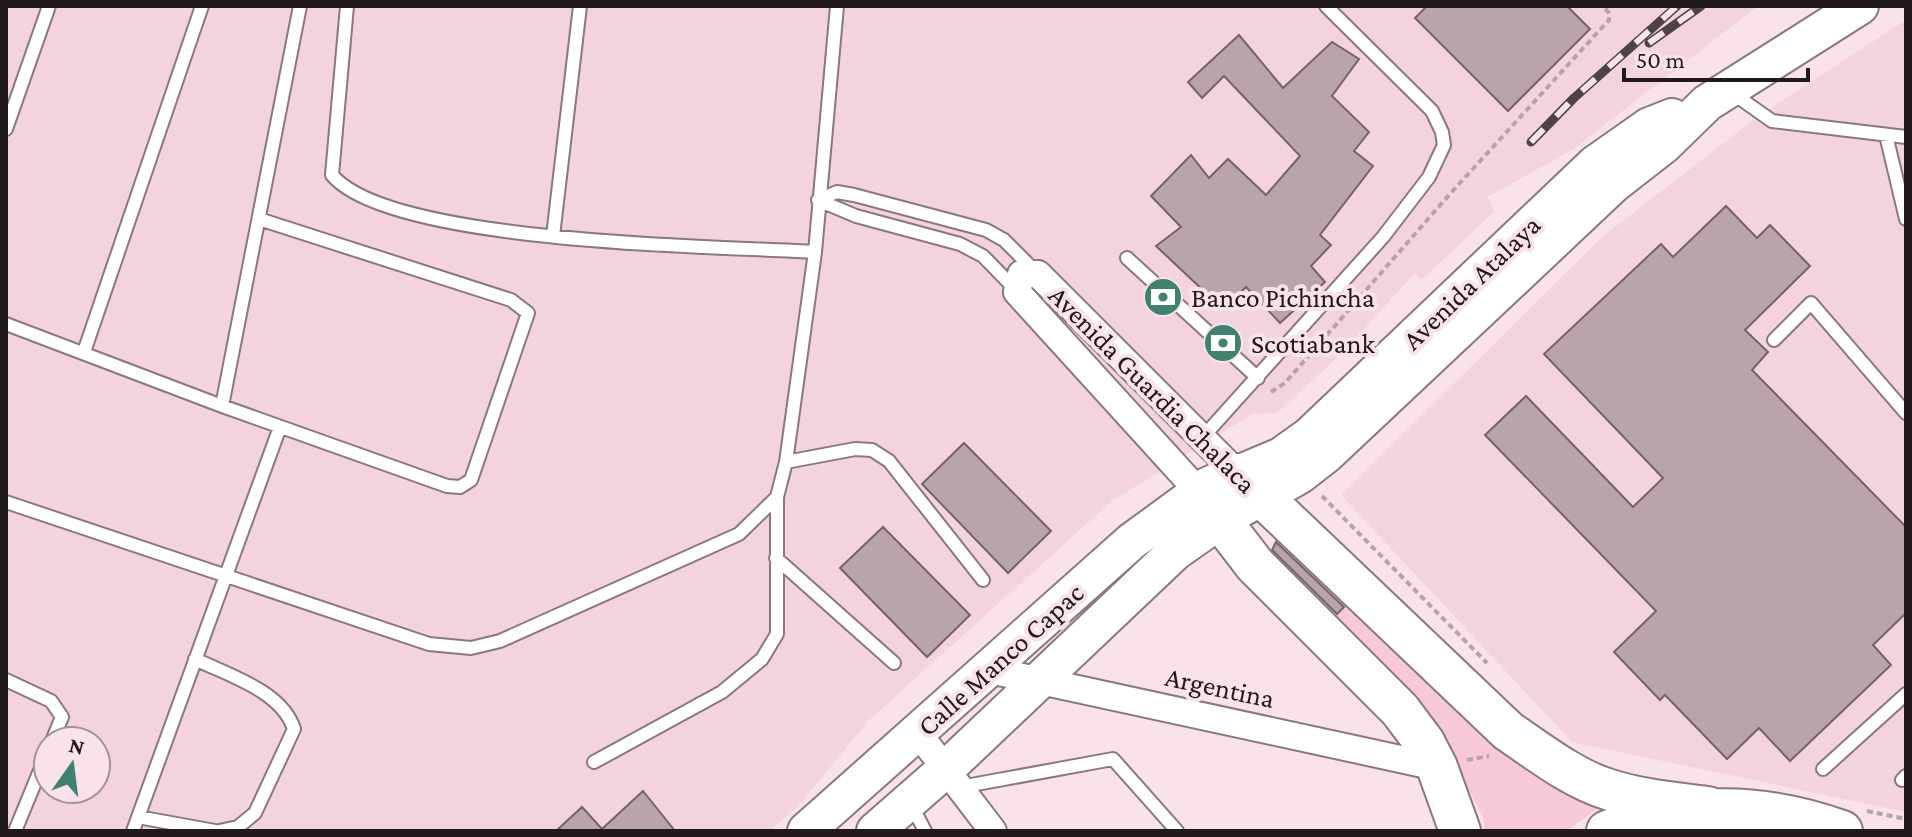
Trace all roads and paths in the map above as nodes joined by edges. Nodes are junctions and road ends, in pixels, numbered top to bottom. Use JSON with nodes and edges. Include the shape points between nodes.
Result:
{"nodes":[{"id":1,"x":49,"y":6,"type":"edge"},
{"id":2,"x":202,"y":6,"type":"edge"},
{"id":3,"x":300,"y":6,"type":"edge"},
{"id":4,"x":347,"y":6,"type":"edge"},
{"id":5,"x":580,"y":6,"type":"edge"},
{"id":6,"x":837,"y":6,"type":"edge"},
{"id":7,"x":1326,"y":6,"type":"edge"},
{"id":8,"x":1603,"y":6,"type":"edge"},
{"id":9,"x":1860,"y":6,"type":"edge"},
{"id":10,"x":1718,"y":96,"type":"junction"},
{"id":11,"x":6,"y":129,"type":"edge"},
{"id":12,"x":1886,"y":135,"type":"junction"},
{"id":13,"x":1906,"y":137,"type":"edge"},
{"id":14,"x":818,"y":200,"type":"junction"},
{"id":15,"x":259,"y":219,"type":"junction"},
{"id":16,"x":1906,"y":219,"type":"edge"},
{"id":17,"x":553,"y":236,"type":"junction"},
{"id":18,"x":815,"y":252,"type":"junction"},
{"id":19,"x":1127,"y":258,"type":"dead end"},
{"id":20,"x":1038,"y":274,"type":"junction"},
{"id":21,"x":1017,"y":292,"type":"junction"},
{"id":22,"x":6,"y":324,"type":"edge"},
{"id":23,"x":1774,"y":340,"type":"dead end"},
{"id":24,"x":84,"y":352,"type":"junction"},
{"id":25,"x":1137,"y":373,"type":"junction"},
{"id":26,"x":1258,"y":378,"type":"junction"},
{"id":27,"x":1114,"y":396,"type":"junction"},
{"id":28,"x":222,"y":406,"type":"junction"},
{"id":29,"x":1232,"y":407,"type":"junction"},
{"id":30,"x":1906,"y":413,"type":"edge"},
{"id":31,"x":280,"y":427,"type":"junction"},
{"id":32,"x":1203,"y":437,"type":"junction"},
{"id":33,"x":786,"y":462,"type":"junction"},
{"id":34,"x":1300,"y":475,"type":"junction"},
{"id":35,"x":1249,"y":486,"type":"junction"},
{"id":36,"x":777,"y":497,"type":"junction"},
{"id":37,"x":6,"y":502,"type":"edge"},
{"id":38,"x":1209,"y":507,"type":"junction"},
{"id":39,"x":776,"y":558,"type":"junction"},
{"id":40,"x":224,"y":577,"type":"junction"},
{"id":41,"x":983,"y":580,"type":"dead end"},
{"id":42,"x":195,"y":659,"type":"junction"},
{"id":43,"x":894,"y":663,"type":"dead end"},
{"id":44,"x":1488,"y":665,"type":"dead end"},
{"id":45,"x":990,"y":670,"type":"junction"},
{"id":46,"x":6,"y":680,"type":"edge"},
{"id":47,"x":1037,"y":680,"type":"junction"},
{"id":48,"x":1906,"y":694,"type":"edge"},
{"id":49,"x":59,"y":725,"type":"edge"},
{"id":50,"x":918,"y":733,"type":"junction"},
{"id":51,"x":1531,"y":747,"type":"junction"},
{"id":52,"x":594,"y":762,"type":"dead end"},
{"id":53,"x":1437,"y":767,"type":"junction"},
{"id":54,"x":1823,"y":769,"type":"dead end"},
{"id":55,"x":953,"y":778,"type":"junction"},
{"id":56,"x":32,"y":790,"type":"edge"},
{"id":57,"x":1708,"y":807,"type":"junction"},
{"id":58,"x":917,"y":816,"type":"edge"},
{"id":59,"x":138,"y":817,"type":"junction"},
{"id":60,"x":15,"y":831,"type":"edge"},
{"id":61,"x":133,"y":831,"type":"edge"},
{"id":62,"x":217,"y":831,"type":"edge"},
{"id":63,"x":806,"y":831,"type":"edge"},
{"id":64,"x":875,"y":831,"type":"edge"},
{"id":65,"x":993,"y":831,"type":"edge"},
{"id":66,"x":1177,"y":831,"type":"edge"},
{"id":67,"x":1460,"y":831,"type":"edge"},
{"id":68,"x":1607,"y":831,"type":"edge"},
{"id":69,"x":1842,"y":831,"type":"edge"}],
"edges":[{"from":1,"to":11,"type":"lane"},
{"from":2,"to":24,"type":"lane"},
{"from":3,"to":15,"type":"lane"},
{"from":4,"to":17,"type":"lane","via":[[332,175],[342,187],[366,201],[470,228]]},
{"from":5,"to":17,"type":"lane"},
{"from":6,"to":14,"type":"lane"},
{"from":7,"to":26,"type":"lane","via":[[1432,111],[1444,145],[1429,177],[1383,237]]},
{"from":8,"to":29,"type":"path","via":[[1609,20],[1285,383],[1262,398]]},
{"from":9,"to":10,"type":"main road","name":"Avenida Atalaya"},
{"from":10,"to":12,"type":"lane","via":[[1772,121]]},
{"from":10,"to":34,"type":"main road","name":"Avenida Atalaya","via":[[1614,184]]},
{"from":10,"to":35,"type":"main road","name":"Avenida Atalaya","via":[[1649,126],[1595,164],[1309,436]]},
{"from":12,"to":13,"type":"lane"},
{"from":12,"to":16,"type":"lane"},
{"from":14,"to":18,"type":"lane"},
{"from":14,"to":20,"type":"lane","via":[[837,192],[986,230]]},
{"from":14,"to":21,"type":"lane","via":[[856,216],[960,244],[983,256]]},
{"from":15,"to":28,"type":"lane"},
{"from":15,"to":31,"type":"lane","via":[[511,300],[528,313],[471,480],[460,487]]},
{"from":17,"to":18,"type":"lane"},
{"from":18,"to":33,"type":"lane"},
{"from":19,"to":26,"type":"lane"},
{"from":20,"to":21,"type":"street","name":"Avenida Guardia Chalaca","via":[[1021,274]]},
{"from":20,"to":25,"type":"street","name":"Avenida Guardia Chalaca"},
{"from":21,"to":27,"type":"street","name":"Avenida Guardia Chalaca"},
{"from":22,"to":24,"type":"lane"},
{"from":23,"to":30,"type":"lane","via":[[1811,303]]},
{"from":24,"to":28,"type":"lane"},
{"from":25,"to":27,"type":"street"},
{"from":25,"to":32,"type":"street","name":"Avenida Guardia Chalaca"},
{"from":26,"to":29,"type":"lane"},
{"from":27,"to":38,"type":"street","name":"Avenida Guardia Chalaca"},
{"from":28,"to":31,"type":"lane"},
{"from":29,"to":32,"type":"lane"},
{"from":31,"to":40,"type":"lane"},
{"from":32,"to":35,"type":"street","name":"Avenida Guardia Chalaca"},
{"from":33,"to":36,"type":"lane"},
{"from":33,"to":41,"type":"lane","via":[[872,450],[889,461]]},
{"from":34,"to":35,"type":"main road","name":"Avenida Atalaya"},
{"from":34,"to":44,"type":"path"},
{"from":35,"to":38,"type":"main road","name":"Avenida Atalaya"},
{"from":35,"to":51,"type":"main road","name":"Avenida Guardia Chalaca","via":[[1500,724]]},
{"from":36,"to":39,"type":"lane"},
{"from":36,"to":40,"type":"lane","via":[[739,534],[500,641],[471,648],[429,644]]},
{"from":37,"to":40,"type":"lane"},
{"from":38,"to":45,"type":"main road","name":"Calle Manco Capac","via":[[1132,541]]},
{"from":38,"to":47,"type":"main road","name":"Calle Manco Capac","via":[[1175,552]]},
{"from":38,"to":53,"type":"main road","name":"Avenida Guardia Chalaca","via":[[1255,565],[1400,710]]},
{"from":39,"to":43,"type":"lane"},
{"from":39,"to":52,"type":"lane","via":[[777,634],[762,659],[722,692]]},
{"from":40,"to":42,"type":"lane"},
{"from":42,"to":59,"type":"lane"},
{"from":42,"to":62,"type":"lane","via":[[268,696],[290,716],[294,729],[255,813],[238,827]]},
{"from":45,"to":47,"type":"street","name":"Argentina"},
{"from":45,"to":50,"type":"main road","name":"Calle Manco Capac"},
{"from":46,"to":49,"type":"lane","via":[[51,701],[62,717]]},
{"from":47,"to":53,"type":"street","name":"Argentina"},
{"from":47,"to":55,"type":"main road","name":"Calle Manco Capac"},
{"from":48,"to":54,"type":"lane"},
{"from":50,"to":55,"type":"street"},
{"from":50,"to":63,"type":"main road","name":"Calle Manco Capac"},
{"from":51,"to":53,"type":"path"},
{"from":51,"to":57,"type":"main road","name":"Avenida Guardia Chalaca","via":[[1607,790]]},
{"from":53,"to":67,"type":"main road","name":"Avenida Guardia Chalaca"},
{"from":55,"to":58,"type":"main road","name":"Calle Manco Capac"},
{"from":55,"to":65,"type":"street"},
{"from":55,"to":66,"type":"lane","via":[[1113,759]]},
{"from":56,"to":60,"type":"lane"},
{"from":57,"to":68,"type":"main road","via":[[1640,818]]},
{"from":57,"to":69,"type":"main road"},
{"from":58,"to":64,"type":"main road","name":"Calle Manco Capac"},
{"from":59,"to":61,"type":"lane"},
{"from":59,"to":62,"type":"lane"}]}
